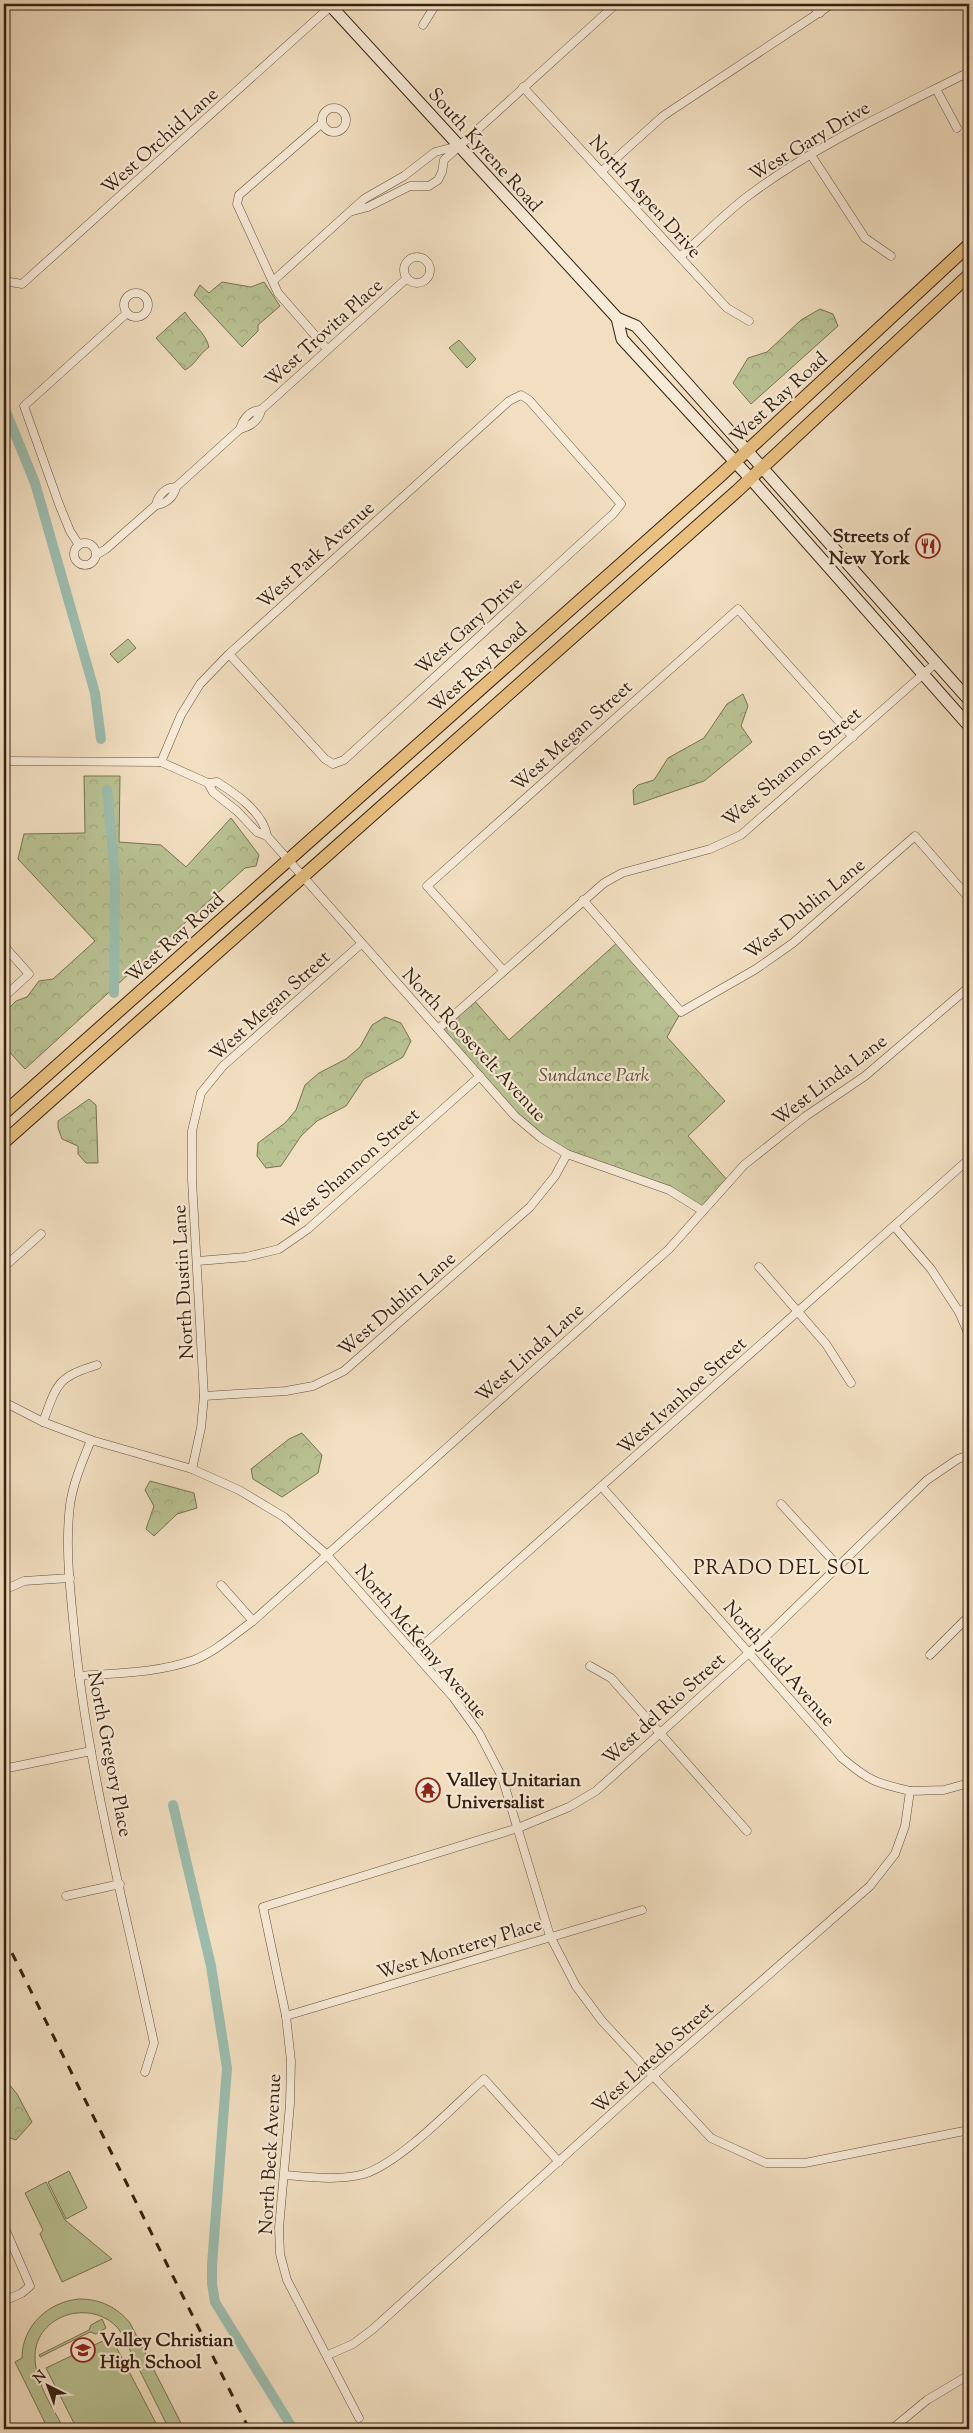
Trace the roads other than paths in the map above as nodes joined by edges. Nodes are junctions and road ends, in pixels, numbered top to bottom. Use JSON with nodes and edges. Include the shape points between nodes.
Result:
{"nodes":[{"id":1,"x":436,"y":4,"type":"edge"},
{"id":2,"x":616,"y":4,"type":"edge"},
{"id":3,"x":811,"y":4,"type":"edge"},
{"id":4,"x":832,"y":4,"type":"edge"},
{"id":5,"x":330,"y":5,"type":"edge"},
{"id":6,"x":820,"y":14,"type":"junction"},
{"id":7,"x":423,"y":25,"type":"dead end"},
{"id":8,"x":969,"y":72,"type":"edge"},
{"id":9,"x":524,"y":87,"type":"junction"},
{"id":10,"x":936,"y":88,"type":"junction"},
{"id":11,"x":322,"y":124,"type":"dead end"},
{"id":12,"x":957,"y":128,"type":"dead end"},
{"id":13,"x":460,"y":145,"type":"junction"},
{"id":14,"x":811,"y":155,"type":"junction"},
{"id":15,"x":602,"y":171,"type":"junction"},
{"id":16,"x":353,"y":211,"type":"junction"},
{"id":17,"x":969,"y":244,"type":"edge"},
{"id":18,"x":891,"y":256,"type":"dead end"},
{"id":19,"x":680,"y":257,"type":"junction"},
{"id":20,"x":969,"y":275,"type":"edge"},
{"id":21,"x":406,"y":279,"type":"dead end"},
{"id":22,"x":4,"y":281,"type":"edge"},
{"id":23,"x":273,"y":281,"type":"junction"},
{"id":24,"x":127,"y":313,"type":"dead end"},
{"id":25,"x":617,"y":318,"type":"junction"},
{"id":26,"x":749,"y":321,"type":"dead end"},
{"id":27,"x":327,"y":349,"type":"junction"},
{"id":28,"x":521,"y":395,"type":"joint"},
{"id":29,"x":749,"y":450,"type":"junction"},
{"id":30,"x":735,"y":462,"type":"junction"},
{"id":31,"x":764,"y":466,"type":"junction"},
{"id":32,"x":750,"y":478,"type":"junction"},
{"id":33,"x":79,"y":545,"type":"junction"},
{"id":34,"x":96,"y":554,"type":"junction"},
{"id":35,"x":229,"y":654,"type":"junction"},
{"id":36,"x":937,"y":662,"type":"junction"},
{"id":37,"x":923,"y":674,"type":"junction"},
{"id":38,"x":969,"y":700,"type":"edge"},
{"id":39,"x":969,"y":726,"type":"edge"},
{"id":40,"x":853,"y":737,"type":"junction"},
{"id":41,"x":4,"y":761,"type":"edge"},
{"id":42,"x":161,"y":762,"type":"junction"},
{"id":43,"x":208,"y":783,"type":"junction"},
{"id":44,"x":267,"y":836,"type":"junction"},
{"id":45,"x":288,"y":860,"type":"junction"},
{"id":46,"x":302,"y":877,"type":"junction"},
{"id":47,"x":969,"y":898,"type":"edge"},
{"id":48,"x":583,"y":900,"type":"junction"},
{"id":49,"x":361,"y":944,"type":"junction"},
{"id":50,"x":4,"y":946,"type":"edge"},
{"id":51,"x":503,"y":970,"type":"junction"},
{"id":52,"x":969,"y":986,"type":"edge"},
{"id":53,"x":4,"y":997,"type":"edge"},
{"id":54,"x":438,"y":1029,"type":"junction"},
{"id":55,"x":480,"y":1076,"type":"junction"},
{"id":56,"x":201,"y":1093,"type":"joint"},
{"id":57,"x":4,"y":1113,"type":"edge"},
{"id":58,"x":4,"y":1142,"type":"edge"},
{"id":59,"x":567,"y":1154,"type":"junction"},
{"id":60,"x":969,"y":1159,"type":"edge"},
{"id":61,"x":703,"y":1211,"type":"junction"},
{"id":62,"x":894,"y":1226,"type":"junction"},
{"id":63,"x":41,"y":1234,"type":"dead end"},
{"id":64,"x":198,"y":1261,"type":"junction"},
{"id":65,"x":759,"y":1267,"type":"dead end"},
{"id":66,"x":4,"y":1268,"type":"edge"},
{"id":67,"x":969,"y":1306,"type":"edge"},
{"id":68,"x":799,"y":1311,"type":"junction"},
{"id":69,"x":959,"y":1312,"type":"junction"},
{"id":70,"x":969,"y":1335,"type":"edge"},
{"id":71,"x":97,"y":1364,"type":"dead end"},
{"id":72,"x":850,"y":1383,"type":"dead end"},
{"id":73,"x":204,"y":1396,"type":"junction"},
{"id":74,"x":4,"y":1402,"type":"edge"},
{"id":75,"x":43,"y":1422,"type":"junction"},
{"id":76,"x":90,"y":1440,"type":"junction"},
{"id":77,"x":969,"y":1455,"type":"edge"},
{"id":78,"x":192,"y":1468,"type":"junction"},
{"id":79,"x":602,"y":1487,"type":"junction"},
{"id":80,"x":781,"y":1504,"type":"dead end"},
{"id":81,"x":326,"y":1554,"type":"junction"},
{"id":82,"x":838,"y":1566,"type":"junction"},
{"id":83,"x":70,"y":1578,"type":"junction"},
{"id":84,"x":221,"y":1585,"type":"dead end"},
{"id":85,"x":4,"y":1590,"type":"edge"},
{"id":86,"x":969,"y":1616,"type":"edge"},
{"id":87,"x":253,"y":1621,"type":"junction"},
{"id":88,"x":750,"y":1652,"type":"junction"},
{"id":89,"x":414,"y":1654,"type":"junction"},
{"id":90,"x":930,"y":1655,"type":"dead end"},
{"id":91,"x":590,"y":1666,"type":"dead end"},
{"id":92,"x":78,"y":1676,"type":"junction"},
{"id":93,"x":659,"y":1733,"type":"junction"},
{"id":94,"x":91,"y":1751,"type":"junction"},
{"id":95,"x":8,"y":1768,"type":"dead end"},
{"id":96,"x":969,"y":1783,"type":"edge"},
{"id":97,"x":910,"y":1791,"type":"junction"},
{"id":98,"x":518,"y":1828,"type":"junction"},
{"id":99,"x":747,"y":1831,"type":"dead end"},
{"id":100,"x":120,"y":1884,"type":"junction"},
{"id":101,"x":66,"y":1896,"type":"dead end"},
{"id":102,"x":263,"y":1907,"type":"joint"},
{"id":103,"x":642,"y":1910,"type":"dead end"},
{"id":104,"x":550,"y":1936,"type":"junction"},
{"id":105,"x":286,"y":2016,"type":"junction"},
{"id":106,"x":145,"y":2072,"type":"dead end"},
{"id":107,"x":653,"y":2076,"type":"junction"},
{"id":108,"x":969,"y":2130,"type":"edge"},
{"id":109,"x":559,"y":2162,"type":"junction"},
{"id":110,"x":284,"y":2176,"type":"junction"},
{"id":111,"x":4,"y":2226,"type":"edge"},
{"id":112,"x":4,"y":2301,"type":"edge"},
{"id":113,"x":328,"y":2355,"type":"junction"},
{"id":114,"x":969,"y":2375,"type":"edge"},
{"id":115,"x":358,"y":2418,"type":"dead end"},
{"id":116,"x":892,"y":2429,"type":"edge"}],
"edges":[{"from":1,"to":7,"type":"street"},
{"from":2,"to":9,"type":"street"},
{"from":3,"to":6,"type":"street"},
{"from":4,"to":6,"type":"street"},
{"from":5,"to":13,"type":"main road","name":"South Kyrene Road"},
{"from":5,"to":22,"type":"street","name":"West Orchid Lane","via":[[22,284]]},
{"from":6,"to":15,"type":"street","via":[[664,116]]},
{"from":8,"to":10,"type":"street","name":"West Gary Drive"},
{"from":9,"to":13,"type":"street"},
{"from":9,"to":15,"type":"street","name":"North Aspen Drive"},
{"from":10,"to":12,"type":"street"},
{"from":10,"to":14,"type":"street","name":"West Gary Drive"},
{"from":11,"to":23,"type":"street","via":[[238,195],[237,204]]},
{"from":13,"to":16,"type":"street","via":[[435,152],[404,176],[364,199]]},
{"from":13,"to":16,"type":"street","via":[[444,160],[438,180],[429,186],[410,186]]},
{"from":13,"to":25,"type":"main road","name":"South Kyrene Road"},
{"from":14,"to":18,"type":"street","via":[[864,238]]},
{"from":14,"to":19,"type":"street","name":"West Gary Drive","via":[[743,200]]},
{"from":15,"to":19,"type":"street","name":"North Aspen Drive"},
{"from":16,"to":23,"type":"street"},
{"from":17,"to":29,"type":"main road","name":"West Ray Road"},
{"from":19,"to":26,"type":"street","name":"North Aspen Drive","via":[[727,308]]},
{"from":20,"to":31,"type":"main road"},
{"from":21,"to":27,"type":"street","name":"West Trovita Place"},
{"from":23,"to":27,"type":"street","via":[[286,303]]},
{"from":24,"to":33,"type":"street","via":[[24,406],[59,504]]},
{"from":25,"to":29,"type":"main road","name":"South Kyrene Road","via":[[636,326]]},
{"from":25,"to":30,"type":"main road","name":"South Kyrene Road","via":[[622,339]]},
{"from":27,"to":34,"type":"street","name":"West Trovita Place","via":[[261,410],[260,417],[249,427],[240,429],[176,487],[170,487],[157,498],[156,505]]},
{"from":28,"to":35,"type":"street","name":"West Park Avenue","via":[[509,401]]},
{"from":28,"to":35,"type":"street","name":"West Gary Drive","via":[[529,400],[621,504],[614,514],[344,760],[333,764],[325,759]]},
{"from":29,"to":30,"type":"main road","name":"West Ray Road"},
{"from":29,"to":31,"type":"main road","name":"South Kyrene Road"},
{"from":30,"to":32,"type":"main road","name":"South Kyrene Road"},
{"from":30,"to":45,"type":"main road","name":"West Ray Road"},
{"from":31,"to":32,"type":"main road"},
{"from":31,"to":36,"type":"main road","name":"South Kyrene Road"},
{"from":32,"to":37,"type":"main road","name":"South Kyrene Road"},
{"from":32,"to":46,"type":"main road"},
{"from":33,"to":34,"type":"street","via":[[92,545]]},
{"from":33,"to":34,"type":"street","via":[[74,555],[80,564],[91,564]]},
{"from":35,"to":42,"type":"street","name":"West Park Avenue","via":[[200,684],[181,715]]},
{"from":36,"to":37,"type":"street","name":"West Shannon Street"},
{"from":36,"to":38,"type":"main road","name":"South Kyrene Road"},
{"from":37,"to":39,"type":"main road","name":"South Kyrene Road"},
{"from":37,"to":40,"type":"street","name":"West Shannon Street"},
{"from":40,"to":48,"type":"street","name":"West Shannon Street","via":[[741,835],[710,849],[622,873]]},
{"from":40,"to":51,"type":"street","name":"West Megan Street","via":[[738,609],[427,886]]},
{"from":41,"to":42,"type":"street","name":"North Roosevelt Avenue"},
{"from":42,"to":43,"type":"street","name":"North Roosevelt Avenue"},
{"from":43,"to":44,"type":"street","name":"North Roosevelt Avenue","via":[[213,792],[257,832]]},
{"from":43,"to":44,"type":"street","name":"North Roosevelt Avenue","via":[[217,782],[245,802],[266,826]]},
{"from":44,"to":45,"type":"street","name":"North Roosevelt Avenue"},
{"from":45,"to":46,"type":"street","name":"North Roosevelt Avenue"},
{"from":45,"to":57,"type":"main road","name":"West Ray Road"},
{"from":46,"to":49,"type":"street","name":"North Roosevelt Avenue"},
{"from":46,"to":58,"type":"main road"},
{"from":47,"to":48,"type":"street","name":"West Dublin Lane","via":[[915,836],[793,943],[756,970],[681,1012]]},
{"from":48,"to":51,"type":"street","name":"West Shannon Street"},
{"from":49,"to":54,"type":"street","name":"North Roosevelt Avenue"},
{"from":49,"to":56,"type":"street","name":"West Megan Street","via":[[223,1066]]},
{"from":50,"to":53,"type":"street","via":[[29,974]]},
{"from":51,"to":54,"type":"street","name":"West Shannon Street"},
{"from":52,"to":61,"type":"street","name":"West Linda Lane","via":[[865,1076],[806,1116],[744,1165]]},
{"from":54,"to":55,"type":"street","name":"North Roosevelt Avenue"},
{"from":55,"to":59,"type":"street","name":"North Roosevelt Avenue","via":[[515,1116]]},
{"from":55,"to":64,"type":"street","name":"West Shannon Street","via":[[308,1229],[279,1249],[246,1258]]},
{"from":56,"to":64,"type":"street","name":"North Dustin Lane","via":[[192,1131]]},
{"from":59,"to":61,"type":"street","name":"North Roosevelt Avenue","via":[[669,1190]]},
{"from":59,"to":73,"type":"street","name":"West Dublin Lane","via":[[555,1176],[530,1207],[344,1371],[314,1386],[286,1391]]},
{"from":60,"to":62,"type":"street","name":"West Ivanhoe Street"},
{"from":61,"to":81,"type":"street","name":"West Linda Lane","via":[[669,1249]]},
{"from":62,"to":68,"type":"street","name":"West Ivanhoe Street"},
{"from":62,"to":69,"type":"street","via":[[931,1269]]},
{"from":63,"to":66,"type":"street"},
{"from":64,"to":73,"type":"street","name":"North Dustin Lane"},
{"from":65,"to":68,"type":"street"},
{"from":67,"to":69,"type":"street"},
{"from":68,"to":72,"type":"street","via":[[826,1344]]},
{"from":68,"to":79,"type":"street","name":"West Ivanhoe Street"},
{"from":69,"to":70,"type":"street"},
{"from":71,"to":75,"type":"street","via":[[72,1372],[62,1382],[54,1392]]},
{"from":73,"to":78,"type":"street","name":"North Dustin Lane"},
{"from":74,"to":75,"type":"street","name":"North McKemy Avenue"},
{"from":75,"to":76,"type":"street","name":"North McKemy Avenue"},
{"from":76,"to":78,"type":"street","name":"North McKemy Avenue"},
{"from":76,"to":83,"type":"street","name":"North Gregory Place","via":[[70,1502]]},
{"from":77,"to":82,"type":"street","name":"West del Rio Street","via":[[927,1480]]},
{"from":78,"to":81,"type":"street","name":"North McKemy Avenue","via":[[260,1501],[284,1517]]},
{"from":79,"to":88,"type":"street","name":"North Judd Avenue"},
{"from":79,"to":89,"type":"street","name":"West Ivanhoe Street"},
{"from":80,"to":82,"type":"street"},
{"from":81,"to":87,"type":"street","name":"West Linda Lane"},
{"from":81,"to":89,"type":"street","name":"North McKemy Avenue"},
{"from":82,"to":88,"type":"street","name":"West del Rio Street"},
{"from":83,"to":85,"type":"street","via":[[24,1581]]},
{"from":83,"to":92,"type":"street","name":"North Gregory Place"},
{"from":84,"to":87,"type":"street"},
{"from":86,"to":90,"type":"street"},
{"from":87,"to":92,"type":"street","name":"West Linda Lane","via":[[196,1659],[156,1670]]},
{"from":88,"to":93,"type":"street","name":"West del Rio Street"},
{"from":88,"to":97,"type":"street","name":"North Judd Avenue","via":[[849,1764],[879,1784]]},
{"from":89,"to":98,"type":"street","name":"North McKemy Avenue","via":[[479,1733],[502,1777]]},
{"from":91,"to":93,"type":"street","via":[[611,1678]]},
{"from":92,"to":94,"type":"street","name":"North Gregory Place"},
{"from":93,"to":98,"type":"street","name":"West del Rio Street","via":[[596,1791],[569,1807]]},
{"from":93,"to":99,"type":"street"},
{"from":94,"to":95,"type":"street"},
{"from":94,"to":100,"type":"street","name":"North Gregory Place"},
{"from":96,"to":97,"type":"street","via":[[944,1790]]},
{"from":97,"to":107,"type":"street","name":"West Laredo Street","via":[[905,1826],[895,1854],[870,1886]]},
{"from":98,"to":102,"type":"street","name":"West del Rio Street"},
{"from":98,"to":104,"type":"street","name":"North McKemy Avenue"},
{"from":100,"to":101,"type":"street"},
{"from":100,"to":106,"type":"street","name":"North Gregory Place","via":[[154,2043]]},
{"from":102,"to":105,"type":"street","name":"North Beck Avenue"},
{"from":103,"to":104,"type":"street","name":"West Monterey Place"},
{"from":104,"to":105,"type":"street","name":"West Monterey Place"},
{"from":104,"to":107,"type":"street","name":"North McKemy Avenue","via":[[576,1986],[602,2021]]},
{"from":105,"to":110,"type":"street","name":"North Beck Avenue","via":[[290,2078]]},
{"from":107,"to":108,"type":"street","name":"North McKemy Avenue","via":[[711,2138],[766,2163],[819,2162]]},
{"from":107,"to":109,"type":"street","name":"West Laredo Street"},
{"from":109,"to":110,"type":"street","via":[[484,2080],[397,2157],[364,2174],[329,2178]]},
{"from":109,"to":113,"type":"street","name":"West Laredo Street","via":[[373,2329],[353,2344]]},
{"from":110,"to":113,"type":"street","name":"North Beck Avenue","via":[[280,2254],[288,2280]]},
{"from":111,"to":112,"type":"street","via":[[30,2286]]},
{"from":113,"to":115,"type":"street","name":"North Beck Avenue"},
{"from":114,"to":116,"type":"street","via":[[927,2400]]}]}
